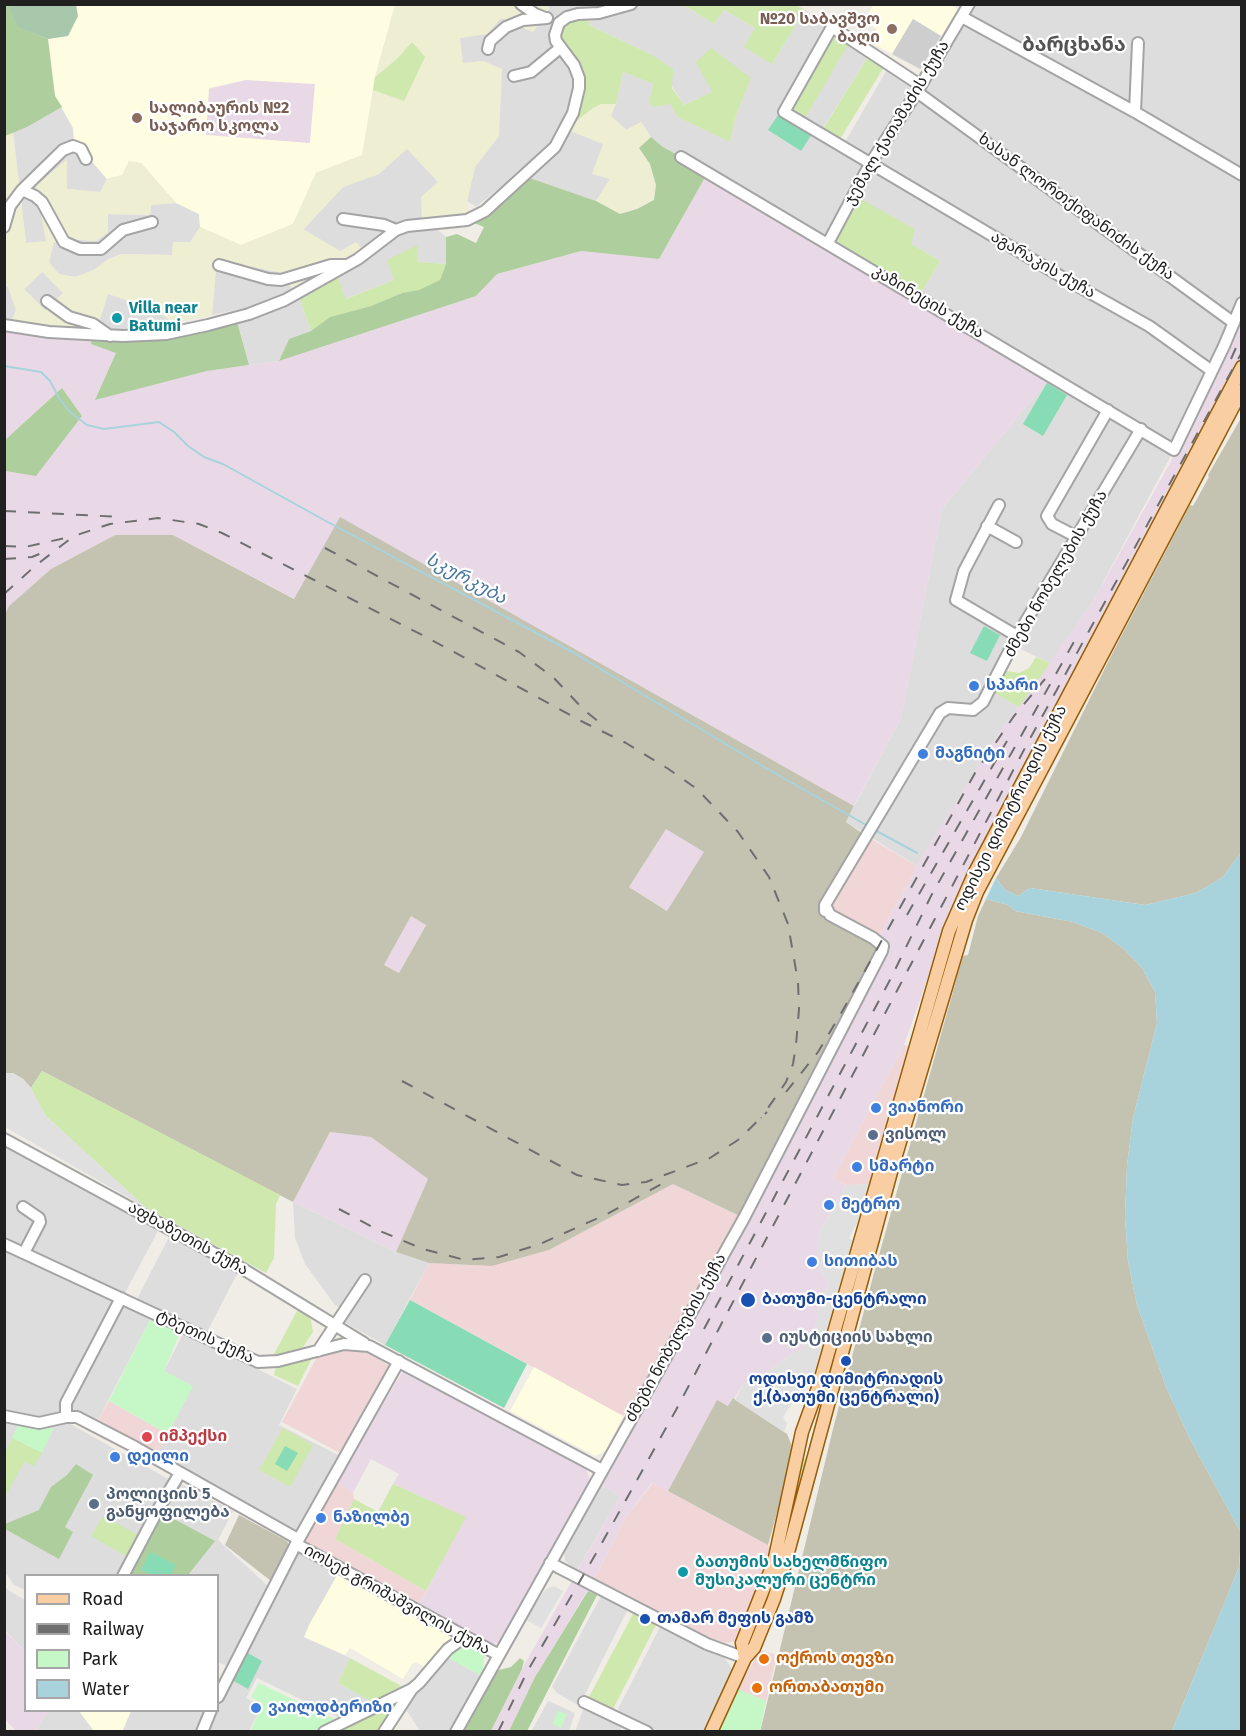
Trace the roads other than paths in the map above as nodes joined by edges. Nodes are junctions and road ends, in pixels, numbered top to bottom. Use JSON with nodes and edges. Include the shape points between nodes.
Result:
{"nodes":[{"id":1,"x":521,"y":4,"type":"edge"},
{"id":2,"x":631,"y":4,"type":"edge"},
{"id":3,"x":965,"y":8,"type":"edge"},
{"id":4,"x":547,"y":18,"type":"junction"},
{"id":5,"x":559,"y":23,"type":"junction"},
{"id":6,"x":1138,"y":43,"type":"dead end"},
{"id":7,"x":560,"y":48,"type":"junction"},
{"id":8,"x":488,"y":49,"type":"dead end"},
{"id":9,"x":514,"y":76,"type":"dead end"},
{"id":10,"x":919,"y":88,"type":"junction"},
{"id":11,"x":1135,"y":112,"type":"junction"},
{"id":12,"x":681,"y":157,"type":"dead end"},
{"id":13,"x":86,"y":159,"type":"dead end"},
{"id":14,"x":870,"y":164,"type":"junction"},
{"id":15,"x":1242,"y":175,"type":"edge"},
{"id":16,"x":22,"y":190,"type":"junction"},
{"id":17,"x":343,"y":219,"type":"dead end"},
{"id":18,"x":152,"y":222,"type":"dead end"},
{"id":19,"x":4,"y":227,"type":"edge"},
{"id":20,"x":396,"y":230,"type":"junction"},
{"id":21,"x":828,"y":243,"type":"junction"},
{"id":22,"x":347,"y":265,"type":"junction"},
{"id":23,"x":219,"y":266,"type":"dead end"},
{"id":24,"x":47,"y":301,"type":"dead end"},
{"id":25,"x":1242,"y":303,"type":"edge"},
{"id":26,"x":1234,"y":323,"type":"junction"},
{"id":27,"x":4,"y":325,"type":"edge"},
{"id":28,"x":110,"y":336,"type":"junction"},
{"id":29,"x":1242,"y":367,"type":"edge"},
{"id":30,"x":1212,"y":370,"type":"junction"},
{"id":31,"x":1242,"y":390,"type":"edge"},
{"id":32,"x":1108,"y":410,"type":"junction"},
{"id":33,"x":1141,"y":429,"type":"junction"},
{"id":34,"x":999,"y":505,"type":"dead end"},
{"id":35,"x":987,"y":526,"type":"junction"},
{"id":36,"x":1077,"y":537,"type":"junction"},
{"id":37,"x":1016,"y":542,"type":"dead end"},
{"id":38,"x":1017,"y":636,"type":"junction"},
{"id":39,"x":4,"y":1139,"type":"edge"},
{"id":40,"x":23,"y":1207,"type":"dead end"},
{"id":41,"x":4,"y":1244,"type":"edge"},
{"id":42,"x":24,"y":1253,"type":"junction"},
{"id":43,"x":365,"y":1280,"type":"dead end"},
{"id":44,"x":122,"y":1298,"type":"junction"},
{"id":45,"x":337,"y":1325,"type":"junction"},
{"id":46,"x":369,"y":1346,"type":"junction"},
{"id":47,"x":318,"y":1351,"type":"junction"},
{"id":48,"x":399,"y":1361,"type":"junction"},
{"id":49,"x":808,"y":1415,"type":"junction"},
{"id":50,"x":4,"y":1416,"type":"edge"},
{"id":51,"x":66,"y":1417,"type":"junction"},
{"id":52,"x":822,"y":1424,"type":"junction"},
{"id":53,"x":800,"y":1441,"type":"junction"},
{"id":54,"x":816,"y":1448,"type":"junction"},
{"id":55,"x":602,"y":1470,"type":"junction"},
{"id":56,"x":180,"y":1473,"type":"junction"},
{"id":57,"x":297,"y":1541,"type":"junction"},
{"id":58,"x":550,"y":1563,"type":"junction"},
{"id":59,"x":124,"y":1574,"type":"edge"},
{"id":60,"x":465,"y":1637,"type":"junction"},
{"id":61,"x":499,"y":1656,"type":"junction"},
{"id":62,"x":745,"y":1658,"type":"junction"},
{"id":63,"x":412,"y":1689,"type":"junction"},
{"id":64,"x":219,"y":1695,"type":"edge"},
{"id":65,"x":584,"y":1702,"type":"dead end"},
{"id":66,"x":210,"y":1712,"type":"edge"},
{"id":67,"x":202,"y":1731,"type":"edge"},
{"id":68,"x":324,"y":1731,"type":"edge"},
{"id":69,"x":384,"y":1731,"type":"edge"},
{"id":70,"x":456,"y":1731,"type":"edge"},
{"id":71,"x":647,"y":1731,"type":"edge"},
{"id":72,"x":711,"y":1731,"type":"edge"}],
"edges":[{"from":1,"to":4,"type":"street"},
{"from":2,"to":5,"type":"street","via":[[578,14]]},
{"from":3,"to":10,"type":"street","name":"ჯემალ ქათამაძის ქუჩა"},
{"from":3,"to":11,"type":"street"},
{"from":4,"to":5,"type":"street"},
{"from":4,"to":8,"type":"street","via":[[523,20],[506,27],[490,41]]},
{"from":5,"to":7,"type":"street","via":[[555,35]]},
{"from":6,"to":11,"type":"street"},
{"from":7,"to":9,"type":"street","via":[[531,72]]},
{"from":7,"to":20,"type":"street","via":[[574,66],[579,88],[571,119],[555,147],[485,211],[467,220]]},
{"from":10,"to":14,"type":"street","name":"ჯემალ ქათამაძის ქუჩა"},
{"from":10,"to":14,"type":"street","name":"ხასან ლორთქიფანიძის ქუჩა","via":[[832,27],[784,112]]},
{"from":10,"to":26,"type":"street","name":"ხასან ლორთქიფანიძის ქუჩა"},
{"from":11,"to":15,"type":"street"},
{"from":12,"to":21,"type":"street","name":"კაზინეცის ქუჩა"},
{"from":13,"to":16,"type":"street","via":[[81,149],[73,146],[63,150]]},
{"from":14,"to":21,"type":"street","name":"ჯემალ ქათამაძის ქუჩა"},
{"from":14,"to":30,"type":"street","name":"აგარაკის ქუჩა","via":[[1149,326]]},
{"from":16,"to":18,"type":"street","via":[[42,202],[64,242],[80,249],[101,249],[123,230]]},
{"from":16,"to":19,"type":"street","via":[[10,206]]},
{"from":17,"to":20,"type":"street"},
{"from":20,"to":22,"type":"street","via":[[369,253]]},
{"from":21,"to":32,"type":"street","name":"კაზინეცის ქუჩა"},
{"from":22,"to":23,"type":"street","via":[[331,264],[281,280]]},
{"from":22,"to":28,"type":"street","via":[[285,300],[249,314],[166,334]]},
{"from":24,"to":28,"type":"street","via":[[69,317],[93,324]]},
{"from":25,"to":26,"type":"street"},
{"from":26,"to":30,"type":"street"},
{"from":27,"to":28,"type":"street"},
{"from":29,"to":49,"type":"main road","name":"ოდისეი დიმიტრიადის ქუჩა","via":[[964,893]]},
{"from":30,"to":33,"type":"street","name":"კაზინეცის ქუჩა","via":[[1174,450]]},
{"from":31,"to":52,"type":"main road","name":"ოდისეი დიმიტრიადის ქუჩა","via":[[977,892],[956,949]]},
{"from":32,"to":33,"type":"street","name":"კაზინეცის ქუჩა"},
{"from":32,"to":36,"type":"street","via":[[1047,516],[1052,524]]},
{"from":33,"to":36,"type":"street","name":"ძმები ნობელების ქუჩა"},
{"from":34,"to":35,"type":"street"},
{"from":35,"to":37,"type":"street"},
{"from":35,"to":38,"type":"street","via":[[964,571],[956,600]]},
{"from":36,"to":38,"type":"street","name":"ძმები ნობელების ქუჩა"},
{"from":38,"to":55,"type":"street","name":"ძმები ნობელების ქუჩა","via":[[980,706],[968,711],[948,708],[940,713],[825,905],[828,919],[883,946],[882,951],[744,1218]]},
{"from":39,"to":45,"type":"street","name":"აფხაზეთის ქუჩა","via":[[243,1269]]},
{"from":40,"to":42,"type":"street","via":[[40,1222]]},
{"from":41,"to":42,"type":"street","name":"ტბეთის ქუჩა"},
{"from":42,"to":44,"type":"street","name":"ტბეთის ქუჩა"},
{"from":43,"to":45,"type":"street"},
{"from":44,"to":47,"type":"street","name":"ტბეთის ქუჩა","via":[[258,1362],[270,1363]]},
{"from":44,"to":51,"type":"street","via":[[66,1403]]},
{"from":45,"to":46,"type":"street","name":"აფხაზეთის ქუჩა"},
{"from":45,"to":47,"type":"street"},
{"from":46,"to":47,"type":"street","name":"ტბეთის ქუჩა","via":[[344,1344]]},
{"from":46,"to":48,"type":"street","name":"ტბეთის ქუჩა"},
{"from":48,"to":55,"type":"street","name":"ტბეთის ქუჩა"},
{"from":48,"to":57,"type":"street"},
{"from":49,"to":52,"type":"main road"},
{"from":49,"to":53,"type":"main road","name":"ოდისეი დიმიტრიადის ქუჩა"},
{"from":50,"to":51,"type":"street","via":[[39,1423]]},
{"from":51,"to":56,"type":"street","name":"იოსებ გრიშაშვილის ქუჩა","via":[[77,1417]]},
{"from":52,"to":54,"type":"main road","name":"ოდისეი დიმიტრიადის ქუჩა"},
{"from":53,"to":54,"type":"main road","via":[[808,1448]]},
{"from":53,"to":62,"type":"main road","via":[[774,1562],[742,1643]]},
{"from":54,"to":62,"type":"main road","via":[[774,1599],[754,1648]]},
{"from":55,"to":58,"type":"street","name":"ძმები ნობელების ქუჩა"},
{"from":56,"to":57,"type":"street","name":"იოსებ გრიშაშვილის ქუჩა"},
{"from":56,"to":59,"type":"street"},
{"from":57,"to":60,"type":"street","name":"იოსებ გრიშაშვილის ქუჩა"},
{"from":57,"to":64,"type":"street"},
{"from":58,"to":61,"type":"street","name":"ძმები ნობელების ქუჩა"},
{"from":58,"to":62,"type":"street","via":[[707,1644]]},
{"from":60,"to":61,"type":"street","name":"იოსებ გრიშაშვილის ქუჩა"},
{"from":60,"to":63,"type":"street","via":[[448,1649]]},
{"from":61,"to":70,"type":"street","name":"ძმები ნობელების ქუჩა"},
{"from":62,"to":72,"type":"main road"},
{"from":63,"to":68,"type":"street"},
{"from":63,"to":69,"type":"street"},
{"from":65,"to":71,"type":"street"},
{"from":66,"to":67,"type":"street"}]}
